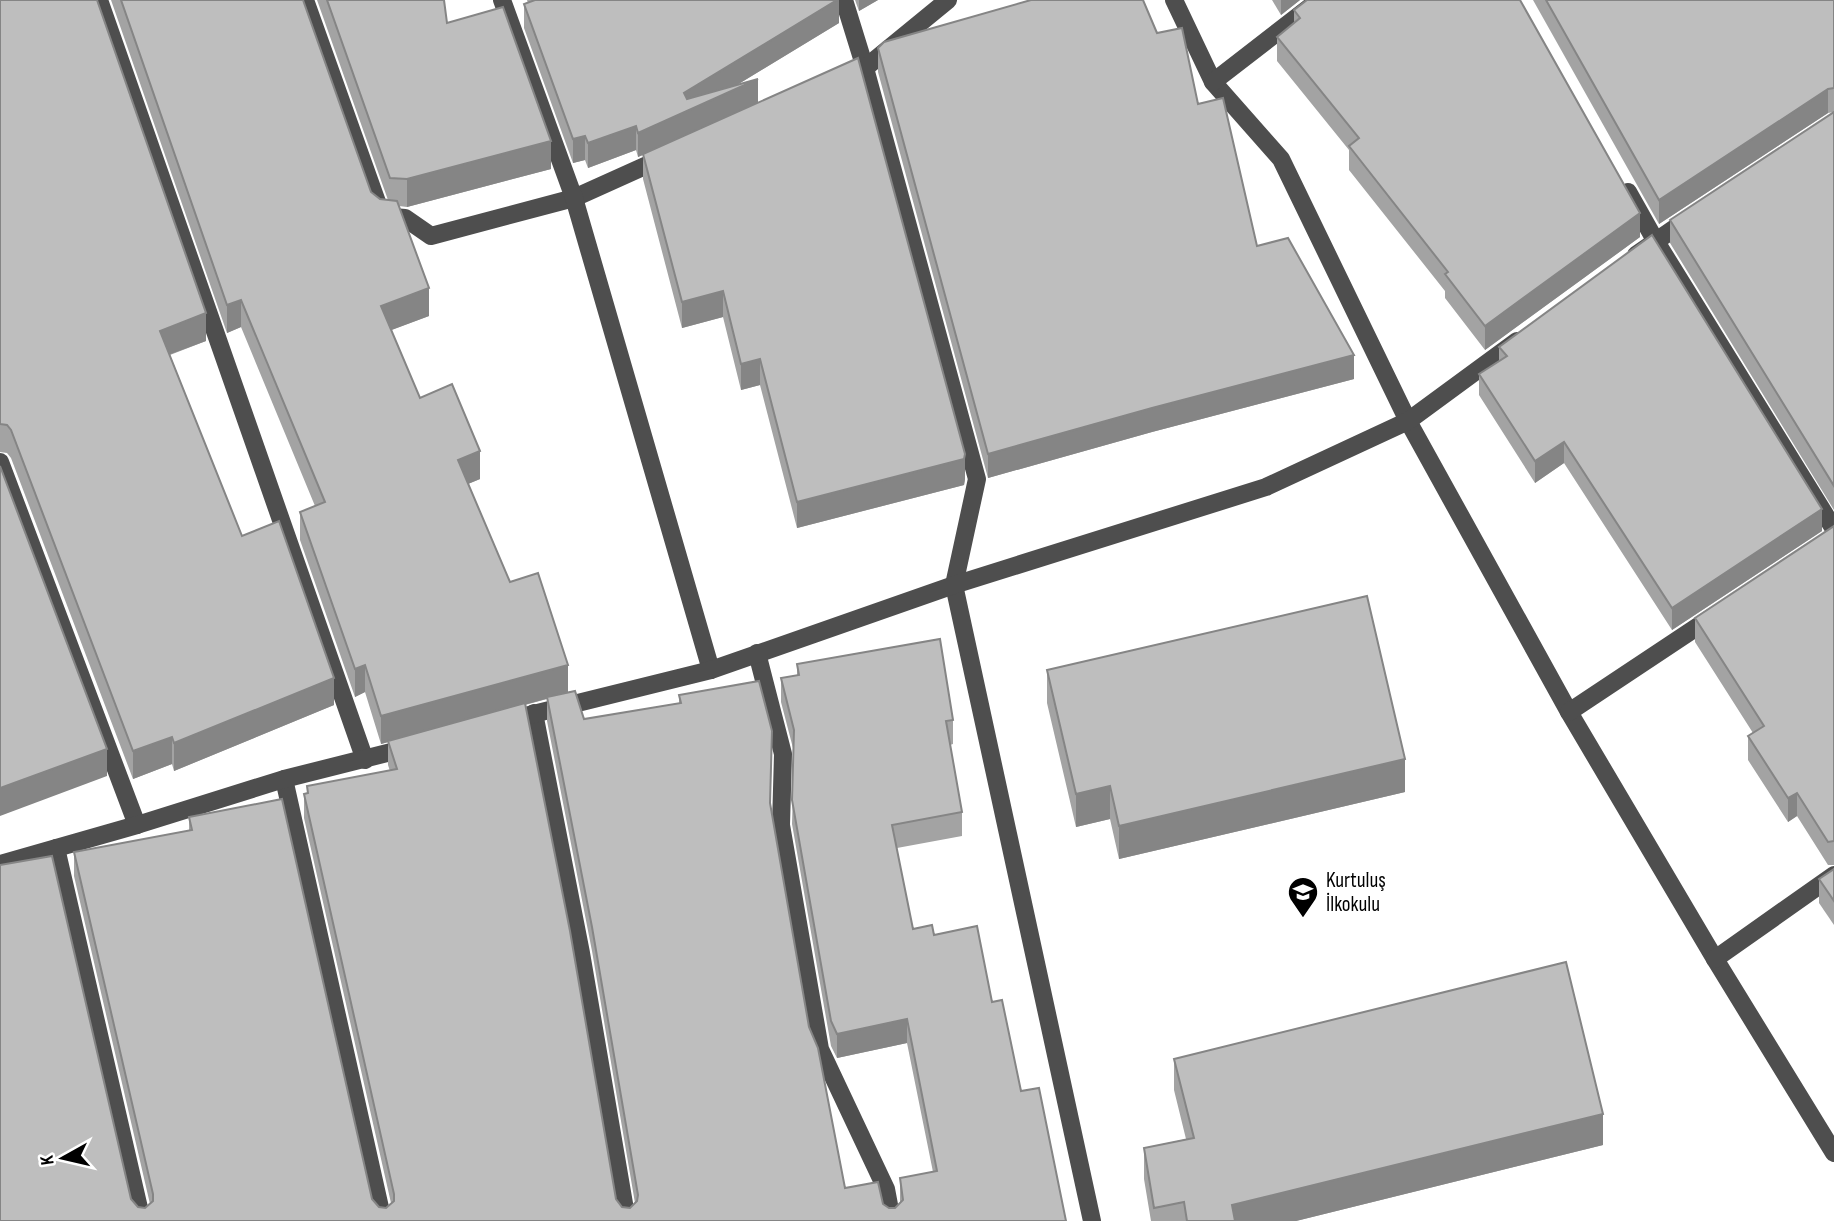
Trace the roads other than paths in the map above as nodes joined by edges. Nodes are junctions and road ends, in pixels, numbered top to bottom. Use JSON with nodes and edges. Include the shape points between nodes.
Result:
{"nodes":[{"id":1,"x":99,"y":0,"type":"edge"},
{"id":2,"x":305,"y":0,"type":"edge"},
{"id":3,"x":502,"y":0,"type":"edge"},
{"id":4,"x":844,"y":0,"type":"edge"},
{"id":5,"x":948,"y":0,"type":"edge"},
{"id":6,"x":1174,"y":0,"type":"edge"},
{"id":7,"x":1320,"y":0,"type":"edge"},
{"id":8,"x":865,"y":68,"type":"junction"},
{"id":9,"x":840,"y":79,"type":"edge"},
{"id":10,"x":1213,"y":82,"type":"junction"},
{"id":11,"x":675,"y":153,"type":"edge"},
{"id":12,"x":1622,"y":180,"type":"edge"},
{"id":13,"x":574,"y":198,"type":"junction"},
{"id":14,"x":1710,"y":204,"type":"edge"},
{"id":15,"x":1656,"y":240,"type":"junction"},
{"id":16,"x":1622,"y":265,"type":"edge"},
{"id":17,"x":1532,"y":331,"type":"edge"},
{"id":18,"x":1408,"y":421,"type":"junction"},
{"id":19,"x":0,"y":462,"type":"edge"},
{"id":20,"x":1830,"y":536,"type":"edge"},
{"id":21,"x":954,"y":585,"type":"junction"},
{"id":22,"x":1730,"y":605,"type":"edge"},
{"id":23,"x":757,"y":653,"type":"junction"},
{"id":24,"x":711,"y":670,"type":"junction"},
{"id":25,"x":1569,"y":712,"type":"junction"},
{"id":26,"x":534,"y":713,"type":"junction"},
{"id":27,"x":482,"y":727,"type":"edge"},
{"id":28,"x":430,"y":742,"type":"edge"},
{"id":29,"x":365,"y":760,"type":"junction"},
{"id":30,"x":284,"y":779,"type":"junction"},
{"id":31,"x":137,"y":825,"type":"junction"},
{"id":32,"x":57,"y":848,"type":"junction"},
{"id":33,"x":0,"y":864,"type":"edge"},
{"id":34,"x":1834,"y":874,"type":"edge"},
{"id":35,"x":1715,"y":959,"type":"junction"},
{"id":36,"x":1834,"y":1153,"type":"edge"},
{"id":37,"x":142,"y":1221,"type":"edge"},
{"id":38,"x":383,"y":1221,"type":"edge"},
{"id":39,"x":626,"y":1221,"type":"edge"},
{"id":40,"x":892,"y":1221,"type":"edge"},
{"id":41,"x":1092,"y":1221,"type":"edge"}],
"edges":[{"from":1,"to":29,"type":"street"},
{"from":2,"to":13,"type":"street","via":[[382,216],[405,218],[431,236]]},
{"from":3,"to":13,"type":"street"},
{"from":4,"to":8,"type":"street"},
{"from":5,"to":8,"type":"street"},
{"from":6,"to":10,"type":"street"},
{"from":7,"to":10,"type":"street"},
{"from":8,"to":9,"type":"street"},
{"from":8,"to":21,"type":"street","via":[[977,479]]},
{"from":10,"to":18,"type":"street","via":[[1282,159]]},
{"from":11,"to":13,"type":"street"},
{"from":12,"to":15,"type":"street"},
{"from":13,"to":24,"type":"street"},
{"from":14,"to":15,"type":"street"},
{"from":15,"to":16,"type":"street"},
{"from":15,"to":20,"type":"street"},
{"from":17,"to":18,"type":"street"},
{"from":18,"to":21,"type":"street","via":[[1266,487]]},
{"from":18,"to":25,"type":"street"},
{"from":19,"to":31,"type":"street"},
{"from":21,"to":23,"type":"street"},
{"from":21,"to":41,"type":"street"},
{"from":22,"to":25,"type":"street"},
{"from":23,"to":24,"type":"street"},
{"from":23,"to":40,"type":"street","via":[[783,754],[781,825],[820,1049],[886,1189]]},
{"from":24,"to":26,"type":"street"},
{"from":25,"to":35,"type":"street"},
{"from":26,"to":27,"type":"street"},
{"from":26,"to":39,"type":"street"},
{"from":28,"to":29,"type":"street"},
{"from":29,"to":30,"type":"street"},
{"from":30,"to":31,"type":"street"},
{"from":30,"to":38,"type":"street"},
{"from":31,"to":32,"type":"street"},
{"from":32,"to":33,"type":"street"},
{"from":32,"to":37,"type":"street"},
{"from":34,"to":35,"type":"street"},
{"from":35,"to":36,"type":"street"}]}
